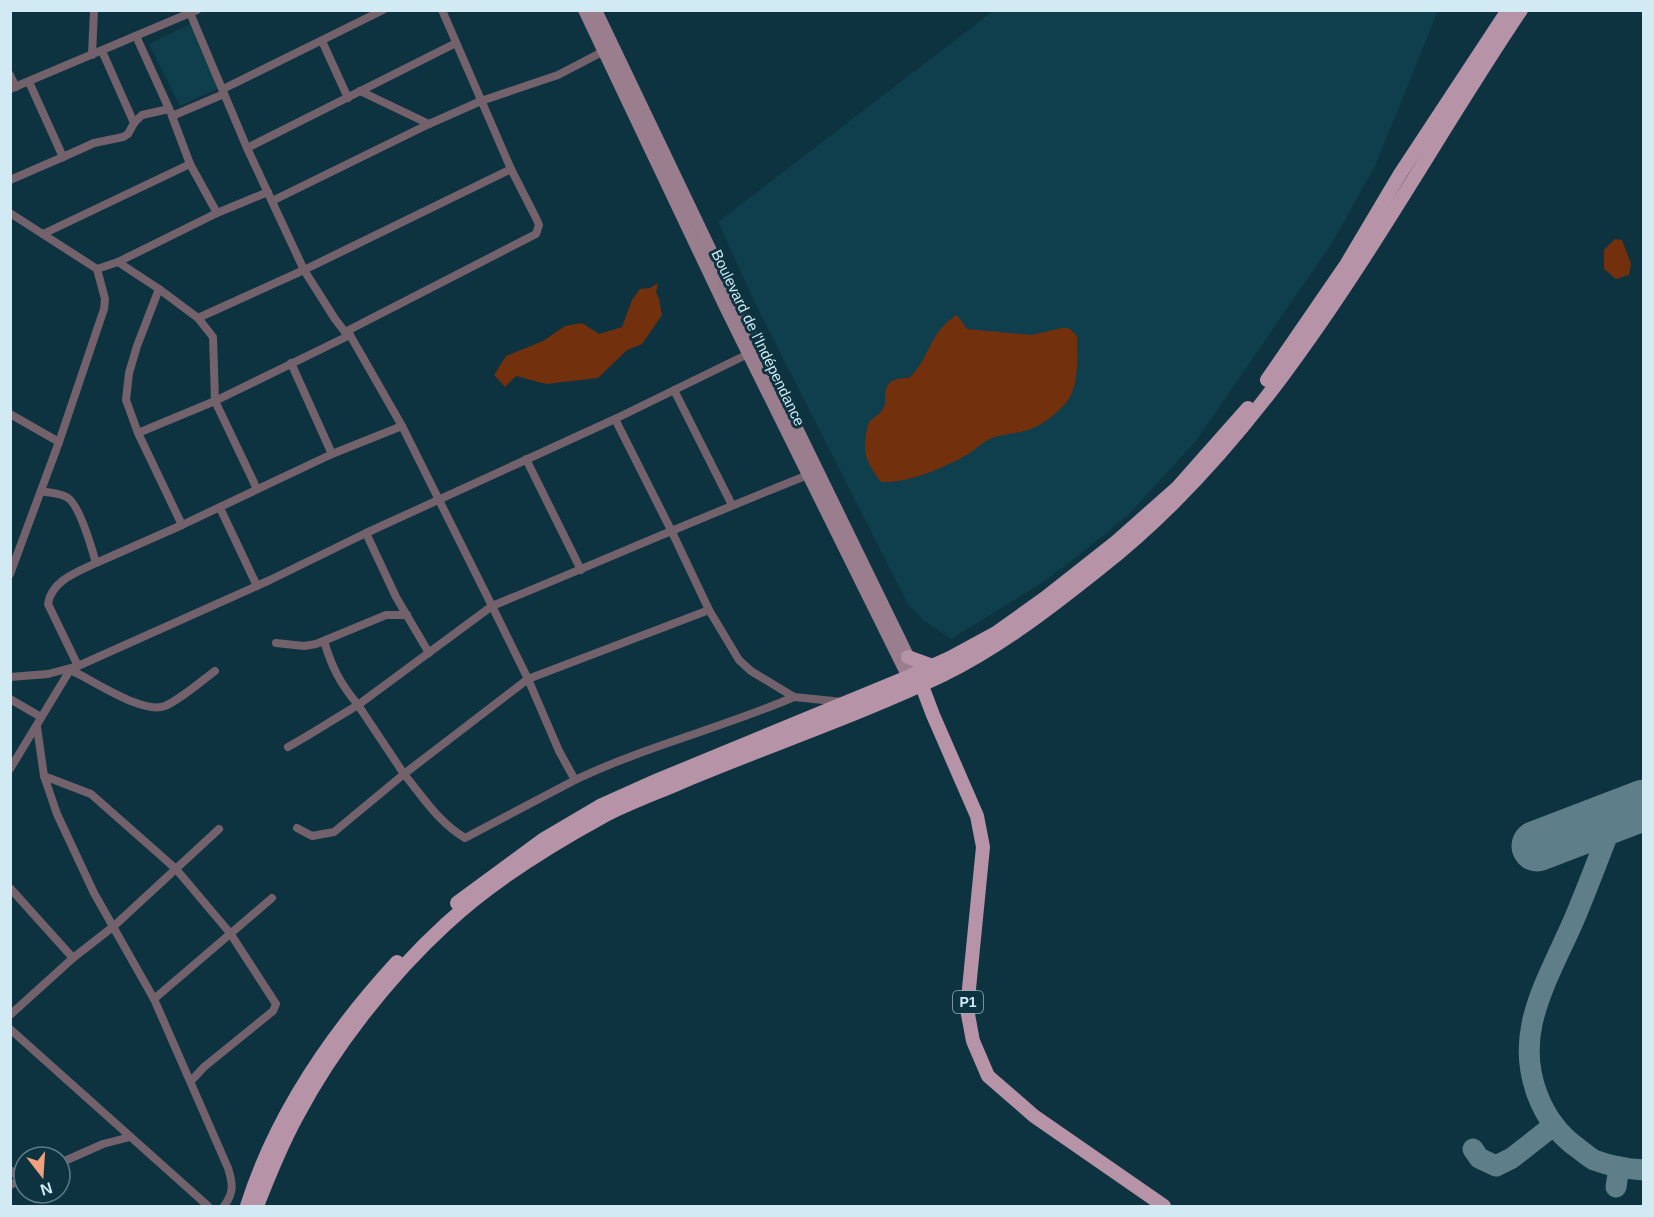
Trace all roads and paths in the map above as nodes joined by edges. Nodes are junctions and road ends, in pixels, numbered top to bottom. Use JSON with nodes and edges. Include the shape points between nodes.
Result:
{"nodes":[{"id":1,"x":94,"y":10,"type":"edge"},
{"id":2,"x":383,"y":10,"type":"edge"},
{"id":3,"x":442,"y":10,"type":"edge"},
{"id":4,"x":584,"y":10,"type":"edge"},
{"id":5,"x":596,"y":10,"type":"edge"},
{"id":6,"x":1508,"y":10,"type":"edge"},
{"id":7,"x":1521,"y":10,"type":"edge"},
{"id":8,"x":194,"y":12,"type":"edge"},
{"id":9,"x":136,"y":36,"type":"junction"},
{"id":10,"x":322,"y":41,"type":"junction"},
{"id":11,"x":456,"y":44,"type":"junction"},
{"id":12,"x":102,"y":51,"type":"junction"},
{"id":13,"x":604,"y":51,"type":"junction"},
{"id":14,"x":92,"y":55,"type":"junction"},
{"id":15,"x":10,"y":75,"type":"edge"},
{"id":16,"x":29,"y":82,"type":"junction"},
{"id":17,"x":13,"y":88,"type":"edge"},
{"id":18,"x":360,"y":91,"type":"junction"},
{"id":19,"x":224,"y":92,"type":"junction"},
{"id":20,"x":348,"y":98,"type":"junction"},
{"id":21,"x":481,"y":101,"type":"junction"},
{"id":22,"x":170,"y":113,"type":"junction"},
{"id":23,"x":134,"y":123,"type":"junction"},
{"id":24,"x":429,"y":124,"type":"junction"},
{"id":25,"x":247,"y":148,"type":"junction"},
{"id":26,"x":63,"y":157,"type":"junction"},
{"id":27,"x":190,"y":164,"type":"junction"},
{"id":28,"x":511,"y":169,"type":"junction"},
{"id":29,"x":10,"y":180,"type":"edge"},
{"id":30,"x":268,"y":192,"type":"junction"},
{"id":31,"x":272,"y":201,"type":"junction"},
{"id":32,"x":10,"y":213,"type":"edge"},
{"id":33,"x":217,"y":213,"type":"junction"},
{"id":34,"x":43,"y":234,"type":"junction"},
{"id":35,"x":118,"y":262,"type":"junction"},
{"id":36,"x":97,"y":269,"type":"junction"},
{"id":37,"x":304,"y":270,"type":"junction"},
{"id":38,"x":159,"y":290,"type":"junction"},
{"id":39,"x":198,"y":318,"type":"junction"},
{"id":40,"x":347,"y":334,"type":"junction"},
{"id":41,"x":748,"y":354,"type":"junction"},
{"id":42,"x":291,"y":363,"type":"junction"},
{"id":43,"x":674,"y":390,"type":"junction"},
{"id":44,"x":215,"y":401,"type":"junction"},
{"id":45,"x":10,"y":414,"type":"edge"},
{"id":46,"x":615,"y":419,"type":"junction"},
{"id":47,"x":402,"y":426,"type":"junction"},
{"id":48,"x":138,"y":433,"type":"junction"},
{"id":49,"x":59,"y":442,"type":"junction"},
{"id":50,"x":333,"y":454,"type":"junction"},
{"id":51,"x":526,"y":459,"type":"junction"},
{"id":52,"x":808,"y":475,"type":"junction"},
{"id":53,"x":256,"y":489,"type":"junction"},
{"id":54,"x":41,"y":491,"type":"junction"},
{"id":55,"x":438,"y":500,"type":"junction"},
{"id":56,"x":732,"y":505,"type":"junction"},
{"id":57,"x":220,"y":508,"type":"junction"},
{"id":58,"x":182,"y":525,"type":"junction"},
{"id":59,"x":672,"y":532,"type":"junction"},
{"id":60,"x":366,"y":533,"type":"junction"},
{"id":61,"x":96,"y":563,"type":"junction"},
{"id":62,"x":581,"y":570,"type":"junction"},
{"id":63,"x":10,"y":574,"type":"edge"},
{"id":64,"x":257,"y":586,"type":"junction"},
{"id":65,"x":492,"y":606,"type":"junction"},
{"id":66,"x":710,"y":610,"type":"junction"},
{"id":67,"x":407,"y":615,"type":"junction"},
{"id":68,"x":324,"y":641,"type":"junction"},
{"id":69,"x":276,"y":643,"type":"dead end"},
{"id":70,"x":429,"y":653,"type":"junction"},
{"id":71,"x":908,"y":657,"type":"junction"},
{"id":72,"x":933,"y":666,"type":"junction"},
{"id":73,"x":74,"y":668,"type":"junction"},
{"id":74,"x":215,"y":671,"type":"dead end"},
{"id":75,"x":10,"y":676,"type":"edge"},
{"id":76,"x":528,"y":679,"type":"junction"},
{"id":77,"x":915,"y":681,"type":"junction"},
{"id":78,"x":794,"y":697,"type":"junction"},
{"id":79,"x":10,"y":699,"type":"edge"},
{"id":80,"x":848,"y":703,"type":"junction"},
{"id":81,"x":358,"y":705,"type":"junction"},
{"id":82,"x":41,"y":717,"type":"junction"},
{"id":83,"x":37,"y":727,"type":"junction"},
{"id":84,"x":288,"y":747,"type":"dead end"},
{"id":85,"x":10,"y":769,"type":"edge"},
{"id":86,"x":404,"y":774,"type":"junction"},
{"id":87,"x":45,"y":776,"type":"junction"},
{"id":88,"x":575,"y":780,"type":"junction"},
{"id":89,"x":297,"y":828,"type":"dead end"},
{"id":90,"x":219,"y":830,"type":"dead end"},
{"id":91,"x":176,"y":869,"type":"junction"},
{"id":92,"x":10,"y":888,"type":"edge"},
{"id":93,"x":272,"y":898,"type":"dead end"},
{"id":94,"x":114,"y":926,"type":"junction"},
{"id":95,"x":230,"y":933,"type":"junction"},
{"id":96,"x":73,"y":958,"type":"junction"},
{"id":97,"x":154,"y":999,"type":"junction"},
{"id":98,"x":10,"y":1015,"type":"edge"},
{"id":99,"x":10,"y":1029,"type":"edge"},
{"id":100,"x":182,"y":1060,"type":"junction"},
{"id":101,"x":204,"y":1067,"type":"junction"},
{"id":102,"x":191,"y":1081,"type":"junction"},
{"id":103,"x":130,"y":1137,"type":"junction"},
{"id":104,"x":72,"y":1158,"type":"edge"},
{"id":105,"x":207,"y":1206,"type":"edge"},
{"id":106,"x":224,"y":1206,"type":"edge"},
{"id":107,"x":247,"y":1206,"type":"edge"},
{"id":108,"x":257,"y":1206,"type":"edge"},
{"id":109,"x":1164,"y":1206,"type":"edge"}],
"edges":[{"from":1,"to":14,"type":"street"},
{"from":2,"to":10,"type":"street"},
{"from":3,"to":11,"type":"street"},
{"from":4,"to":13,"type":"main road","name":"Boulevard de l'Indépendance"},
{"from":5,"to":71,"type":"main road","name":"Boulevard de l'Indépendance"},
{"from":6,"to":72,"type":"main road","via":[[1400,174],[1346,265],[1251,405],[1178,487],[1116,542],[996,633]]},
{"from":7,"to":77,"type":"main road","via":[[1412,185],[1302,348],[1243,427],[1186,493],[1126,547],[1027,625],[966,663]]},
{"from":8,"to":9,"type":"street"},
{"from":8,"to":19,"type":"street"},
{"from":9,"to":12,"type":"street"},
{"from":9,"to":22,"type":"street"},
{"from":10,"to":19,"type":"street"},
{"from":10,"to":20,"type":"street"},
{"from":11,"to":18,"type":"street"},
{"from":11,"to":21,"type":"street"},
{"from":12,"to":14,"type":"street"},
{"from":12,"to":23,"type":"street"},
{"from":13,"to":21,"type":"street","via":[[558,75]]},
{"from":13,"to":41,"type":"main road","name":"Boulevard de l'Indépendance"},
{"from":14,"to":16,"type":"street"},
{"from":15,"to":17,"type":"street"},
{"from":16,"to":17,"type":"street"},
{"from":16,"to":26,"type":"street"},
{"from":18,"to":20,"type":"street"},
{"from":18,"to":24,"type":"street"},
{"from":19,"to":22,"type":"street"},
{"from":19,"to":25,"type":"street"},
{"from":20,"to":25,"type":"street"},
{"from":21,"to":24,"type":"street"},
{"from":21,"to":28,"type":"street"},
{"from":22,"to":23,"type":"street","via":[[142,115]]},
{"from":22,"to":27,"type":"street"},
{"from":23,"to":26,"type":"street","via":[[123,137],[94,143]]},
{"from":24,"to":31,"type":"street"},
{"from":25,"to":30,"type":"street"},
{"from":26,"to":29,"type":"street"},
{"from":27,"to":33,"type":"street"},
{"from":27,"to":34,"type":"street"},
{"from":28,"to":37,"type":"street"},
{"from":28,"to":40,"type":"street","via":[[539,225],[537,234]]},
{"from":30,"to":31,"type":"street"},
{"from":30,"to":33,"type":"street"},
{"from":31,"to":37,"type":"street"},
{"from":32,"to":34,"type":"street"},
{"from":33,"to":35,"type":"street"},
{"from":34,"to":36,"type":"street"},
{"from":35,"to":36,"type":"street"},
{"from":35,"to":38,"type":"street"},
{"from":36,"to":49,"type":"street","via":[[104,309]]},
{"from":37,"to":39,"type":"street"},
{"from":37,"to":40,"type":"street"},
{"from":38,"to":39,"type":"street"},
{"from":38,"to":48,"type":"street","via":[[126,386],[126,400]]},
{"from":39,"to":44,"type":"street","via":[[213,337]]},
{"from":40,"to":42,"type":"street"},
{"from":40,"to":47,"type":"street"},
{"from":41,"to":43,"type":"street"},
{"from":41,"to":52,"type":"main road","name":"Boulevard de l'Indépendance"},
{"from":42,"to":44,"type":"street"},
{"from":42,"to":50,"type":"street"},
{"from":43,"to":46,"type":"street"},
{"from":43,"to":56,"type":"street"},
{"from":44,"to":48,"type":"street"},
{"from":44,"to":53,"type":"street"},
{"from":45,"to":49,"type":"street"},
{"from":46,"to":51,"type":"street"},
{"from":46,"to":59,"type":"street"},
{"from":47,"to":50,"type":"street"},
{"from":47,"to":55,"type":"street"},
{"from":48,"to":58,"type":"street"},
{"from":49,"to":54,"type":"street"},
{"from":50,"to":53,"type":"street"},
{"from":51,"to":55,"type":"street"},
{"from":51,"to":62,"type":"street"},
{"from":52,"to":56,"type":"street"},
{"from":52,"to":77,"type":"main road","name":"Boulevard de l'Indépendance"},
{"from":53,"to":57,"type":"street"},
{"from":54,"to":61,"type":"street","via":[[68,497],[74,504]]},
{"from":54,"to":63,"type":"street"},
{"from":55,"to":60,"type":"street"},
{"from":55,"to":65,"type":"street"},
{"from":56,"to":59,"type":"street"},
{"from":57,"to":58,"type":"street"},
{"from":57,"to":64,"type":"street"},
{"from":58,"to":61,"type":"street"},
{"from":59,"to":62,"type":"street"},
{"from":59,"to":66,"type":"street"},
{"from":60,"to":64,"type":"street"},
{"from":60,"to":67,"type":"street"},
{"from":61,"to":73,"type":"street","via":[[65,579],[49,595],[48,604]]},
{"from":62,"to":65,"type":"street"},
{"from":64,"to":73,"type":"street"},
{"from":65,"to":70,"type":"street"},
{"from":65,"to":76,"type":"street"},
{"from":66,"to":76,"type":"street"},
{"from":66,"to":78,"type":"street","via":[[739,660]]},
{"from":67,"to":68,"type":"street","via":[[386,615]]},
{"from":67,"to":70,"type":"street"},
{"from":68,"to":69,"type":"street","via":[[304,646]]},
{"from":68,"to":81,"type":"street","via":[[337,677]]},
{"from":70,"to":81,"type":"street"},
{"from":71,"to":72,"type":"main road"},
{"from":71,"to":77,"type":"main road","name":"Boulevard de l'Indépendance"},
{"from":72,"to":77,"type":"main road"},
{"from":73,"to":74,"type":"street","via":[[130,701],[149,707],[163,707]]},
{"from":73,"to":75,"type":"street"},
{"from":73,"to":82,"type":"street"},
{"from":76,"to":86,"type":"street"},
{"from":76,"to":88,"type":"street"},
{"from":77,"to":80,"type":"main road"},
{"from":77,"to":108,"type":"main road","via":[[605,815],[549,847],[456,916],[405,966],[327,1065],[292,1124]]},
{"from":77,"to":109,"type":"main road","number":"P1","via":[[918,700],[933,715],[977,816],[983,847],[967,1009],[973,1041],[988,1076],[1034,1116]]},
{"from":78,"to":80,"type":"street"},
{"from":78,"to":88,"type":"street","via":[[609,763]]},
{"from":79,"to":82,"type":"street"},
{"from":80,"to":107,"type":"main road","via":[[600,806],[544,838],[440,916],[380,980],[314,1066],[267,1153]]},
{"from":81,"to":84,"type":"street"},
{"from":81,"to":86,"type":"street"},
{"from":82,"to":83,"type":"street"},
{"from":83,"to":85,"type":"street"},
{"from":83,"to":87,"type":"street"},
{"from":86,"to":88,"type":"street","via":[[437,816],[465,838]]},
{"from":86,"to":89,"type":"street","via":[[334,832],[312,836]]},
{"from":87,"to":91,"type":"street","via":[[92,795]]},
{"from":87,"to":94,"type":"street","via":[[57,814]]},
{"from":90,"to":91,"type":"street"},
{"from":91,"to":94,"type":"street"},
{"from":91,"to":95,"type":"street"},
{"from":92,"to":96,"type":"street"},
{"from":93,"to":95,"type":"street"},
{"from":94,"to":96,"type":"street"},
{"from":94,"to":97,"type":"street"},
{"from":95,"to":97,"type":"street"},
{"from":95,"to":101,"type":"street","via":[[276,1004],[273,1011]]},
{"from":96,"to":98,"type":"street"},
{"from":97,"to":100,"type":"street"},
{"from":99,"to":103,"type":"street"},
{"from":100,"to":101,"type":"street"},
{"from":100,"to":102,"type":"street"},
{"from":101,"to":102,"type":"street"},
{"from":102,"to":106,"type":"street","via":[[233,1184]]},
{"from":103,"to":104,"type":"street"},
{"from":103,"to":105,"type":"street"}]}
